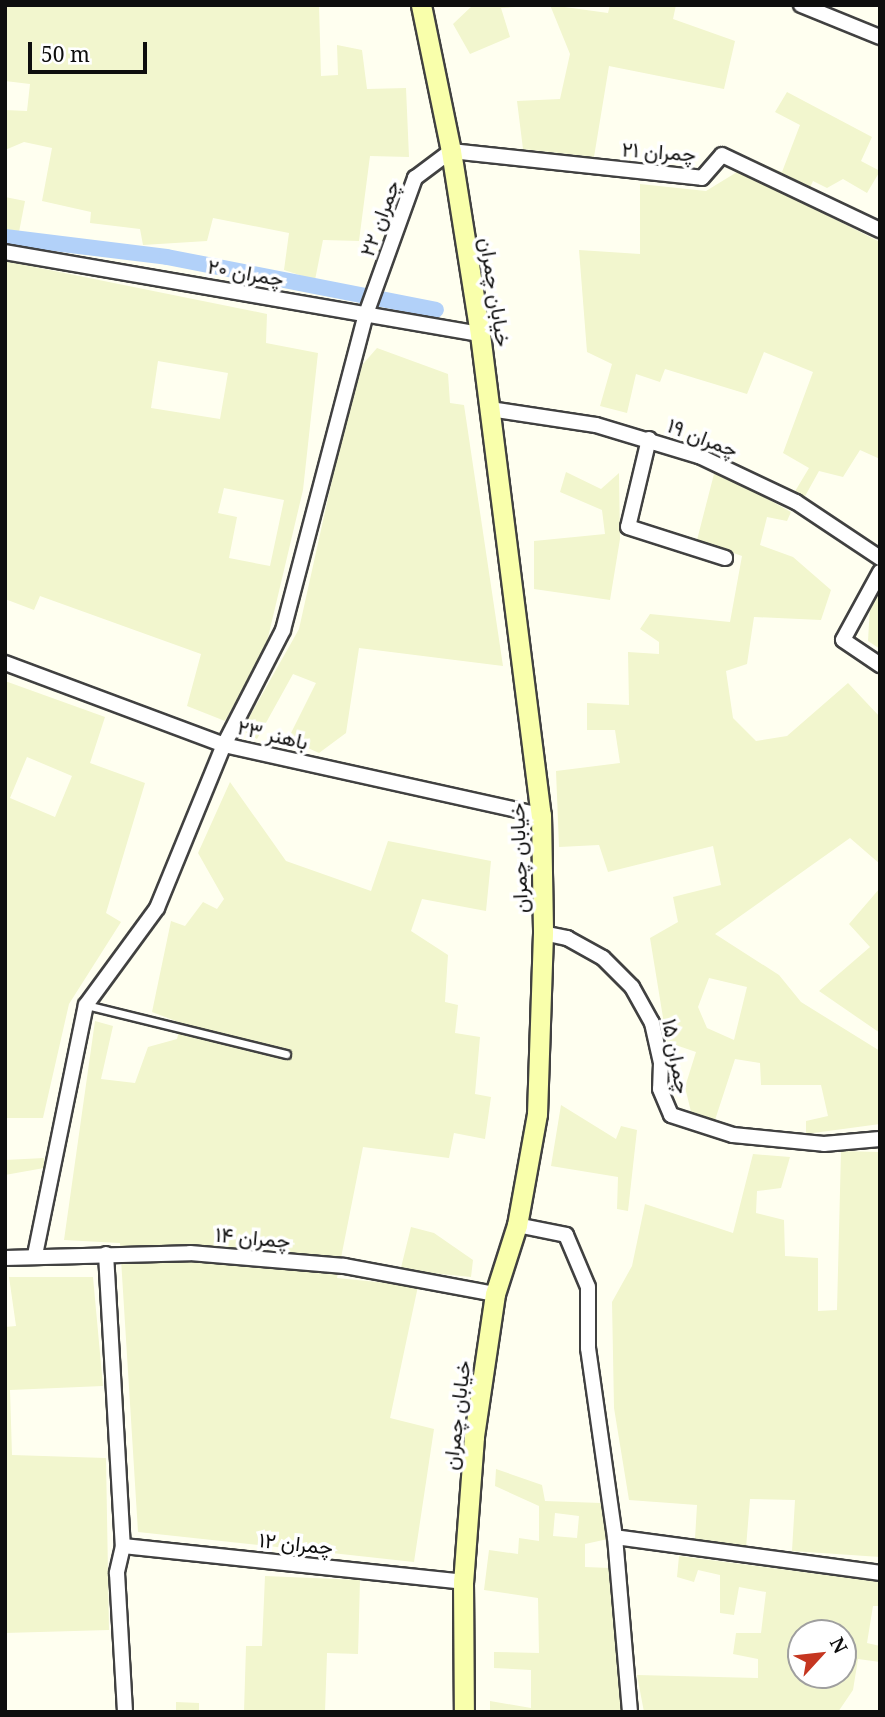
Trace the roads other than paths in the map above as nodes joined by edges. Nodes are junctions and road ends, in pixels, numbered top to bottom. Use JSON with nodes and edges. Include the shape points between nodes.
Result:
{"nodes":[{"id":1,"x":421,"y":5,"type":"edge"},
{"id":2,"x":801,"y":5,"type":"edge"},
{"id":3,"x":880,"y":37,"type":"edge"},
{"id":4,"x":451,"y":151,"type":"junction"},
{"id":5,"x":880,"y":230,"type":"edge"},
{"id":6,"x":5,"y":252,"type":"edge"},
{"id":7,"x":366,"y":314,"type":"junction"},
{"id":8,"x":480,"y":334,"type":"junction"},
{"id":9,"x":490,"y":409,"type":"junction"},
{"id":10,"x":649,"y":439,"type":"junction"},
{"id":11,"x":725,"y":558,"type":"dead end"},
{"id":12,"x":880,"y":558,"type":"edge"},
{"id":13,"x":880,"y":572,"type":"edge"},
{"id":14,"x":5,"y":663,"type":"edge"},
{"id":15,"x":880,"y":665,"type":"edge"},
{"id":16,"x":223,"y":745,"type":"junction"},
{"id":17,"x":541,"y":815,"type":"junction"},
{"id":18,"x":543,"y":933,"type":"junction"},
{"id":19,"x":86,"y":1005,"type":"junction"},
{"id":20,"x":286,"y":1054,"type":"dead end"},
{"id":21,"x":880,"y":1139,"type":"edge"},
{"id":22,"x":517,"y":1225,"type":"junction"},
{"id":23,"x":106,"y":1254,"type":"junction"},
{"id":24,"x":35,"y":1255,"type":"junction"},
{"id":25,"x":5,"y":1258,"type":"edge"},
{"id":26,"x":495,"y":1294,"type":"junction"},
{"id":27,"x":615,"y":1537,"type":"junction"},
{"id":28,"x":123,"y":1546,"type":"junction"},
{"id":29,"x":880,"y":1573,"type":"edge"},
{"id":30,"x":463,"y":1582,"type":"junction"},
{"id":31,"x":125,"y":1712,"type":"edge"},
{"id":32,"x":464,"y":1712,"type":"edge"},
{"id":33,"x":630,"y":1712,"type":"edge"}],
"edges":[{"from":1,"to":4,"type":"main road","name":"خیابان چمران"},
{"from":2,"to":3,"type":"street"},
{"from":4,"to":5,"type":"street","name":"چمران ۲۱","via":[[702,178],[722,155]]},
{"from":4,"to":7,"type":"street","name":"چمران ۲۲","via":[[415,178]]},
{"from":4,"to":8,"type":"main road","name":"خیابان چمران"},
{"from":6,"to":7,"type":"street","name":"چمران ۲۰"},
{"from":7,"to":8,"type":"street","name":"چمران ۲۰"},
{"from":7,"to":16,"type":"street","name":"چمران ۲۲","via":[[283,630]]},
{"from":8,"to":9,"type":"main road","name":"خیابان چمران"},
{"from":9,"to":10,"type":"street","name":"چمران ۱۹","via":[[596,425]]},
{"from":9,"to":17,"type":"main road","name":"خیابان چمران"},
{"from":10,"to":11,"type":"street","via":[[628,527]]},
{"from":10,"to":12,"type":"street","name":"چمران ۱۹","via":[[760,484]]},
{"from":13,"to":15,"type":"street","via":[[843,640]]},
{"from":14,"to":16,"type":"street","name":"باهنر ۲۳"},
{"from":16,"to":17,"type":"street","name":"باهنر ۲۳"},
{"from":16,"to":19,"type":"street","name":"چمران ۲۲","via":[[157,908]]},
{"from":17,"to":18,"type":"main road","name":"خیابان چمران"},
{"from":18,"to":21,"type":"street","name":"چمران ۱۵","via":[[567,938],[603,958],[632,987],[652,1023],[661,1063],[660,1089],[671,1115],[733,1135],[824,1144]]},
{"from":18,"to":22,"type":"main road","name":"خیابان چمران","via":[[537,1114]]},
{"from":19,"to":20,"type":"lane"},
{"from":19,"to":24,"type":"street"},
{"from":22,"to":26,"type":"main road","name":"خیابان چمران"},
{"from":22,"to":27,"type":"street","via":[[566,1235],[588,1287],[588,1348]]},
{"from":23,"to":24,"type":"street","name":"چمران ۱۴"},
{"from":23,"to":26,"type":"street","name":"چمران ۱۴","via":[[190,1253],[344,1266]]},
{"from":23,"to":28,"type":"street"},
{"from":24,"to":25,"type":"street","name":"چمران ۱۴"},
{"from":26,"to":30,"type":"main road","name":"خیابان چمران","via":[[474,1437]]},
{"from":27,"to":29,"type":"street"},
{"from":27,"to":33,"type":"street"},
{"from":28,"to":30,"type":"street","name":"چمران ۱۲"},
{"from":28,"to":31,"type":"street","via":[[117,1573]]},
{"from":30,"to":32,"type":"main road","name":"خیابان چمران"}]}
